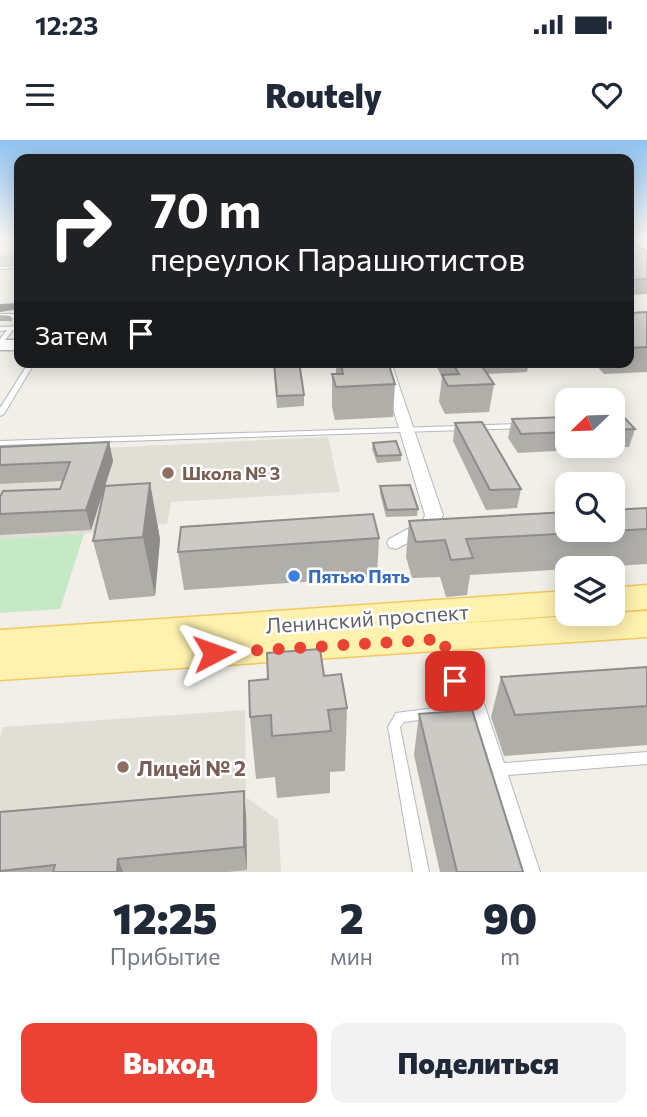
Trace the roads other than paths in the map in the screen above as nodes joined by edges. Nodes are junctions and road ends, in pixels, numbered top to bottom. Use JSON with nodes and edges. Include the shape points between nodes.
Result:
{"nodes":[{"id":1,"x":14,"y":330,"type":"edge"},
{"id":2,"x":0,"y":344,"type":"edge"},
{"id":3,"x":28,"y":368,"type":"edge"},
{"id":4,"x":387,"y":368,"type":"edge"},
{"id":5,"x":0,"y":414,"type":"edge"},
{"id":6,"x":527,"y":426,"type":"edge"},
{"id":7,"x":406,"y":431,"type":"junction"},
{"id":8,"x":0,"y":443,"type":"edge"},
{"id":9,"x":396,"y":543,"type":"dead end"},
{"id":10,"x":647,"y":597,"type":"edge"},
{"id":11,"x":625,"y":599,"type":"edge"},
{"id":12,"x":555,"y":604,"type":"edge"},
{"id":13,"x":647,"y":624,"type":"edge"},
{"id":14,"x":443,"y":639,"type":"junction"},
{"id":15,"x":0,"y":643,"type":"edge"},
{"id":16,"x":0,"y":666,"type":"edge"},
{"id":17,"x":458,"y":692,"type":"junction"},
{"id":18,"x":647,"y":758,"type":"edge"},
{"id":19,"x":498,"y":770,"type":"junction"},
{"id":20,"x":421,"y":872,"type":"edge"},
{"id":21,"x":532,"y":872,"type":"edge"}],
"edges":[{"from":1,"to":2,"type":"lane"},
{"from":3,"to":5,"type":"lane"},
{"from":4,"to":7,"type":"street"},
{"from":6,"to":7,"type":"lane"},
{"from":7,"to":8,"type":"lane"},
{"from":7,"to":9,"type":"street","via":[[434,515],[431,524]]},
{"from":10,"to":11,"type":"main road"},
{"from":12,"to":15,"type":"main road","name":"Ленинский проспект"},
{"from":13,"to":14,"type":"main road","name":"Ленинский проспект"},
{"from":14,"to":16,"type":"main road","name":"Ленинский проспект"},
{"from":14,"to":17,"type":"lane"},
{"from":17,"to":19,"type":"lane","via":[[474,692]]},
{"from":17,"to":20,"type":"lane","via":[[456,705],[444,712],[400,717],[394,727]]},
{"from":18,"to":19,"type":"lane"},
{"from":19,"to":21,"type":"lane"}]}
